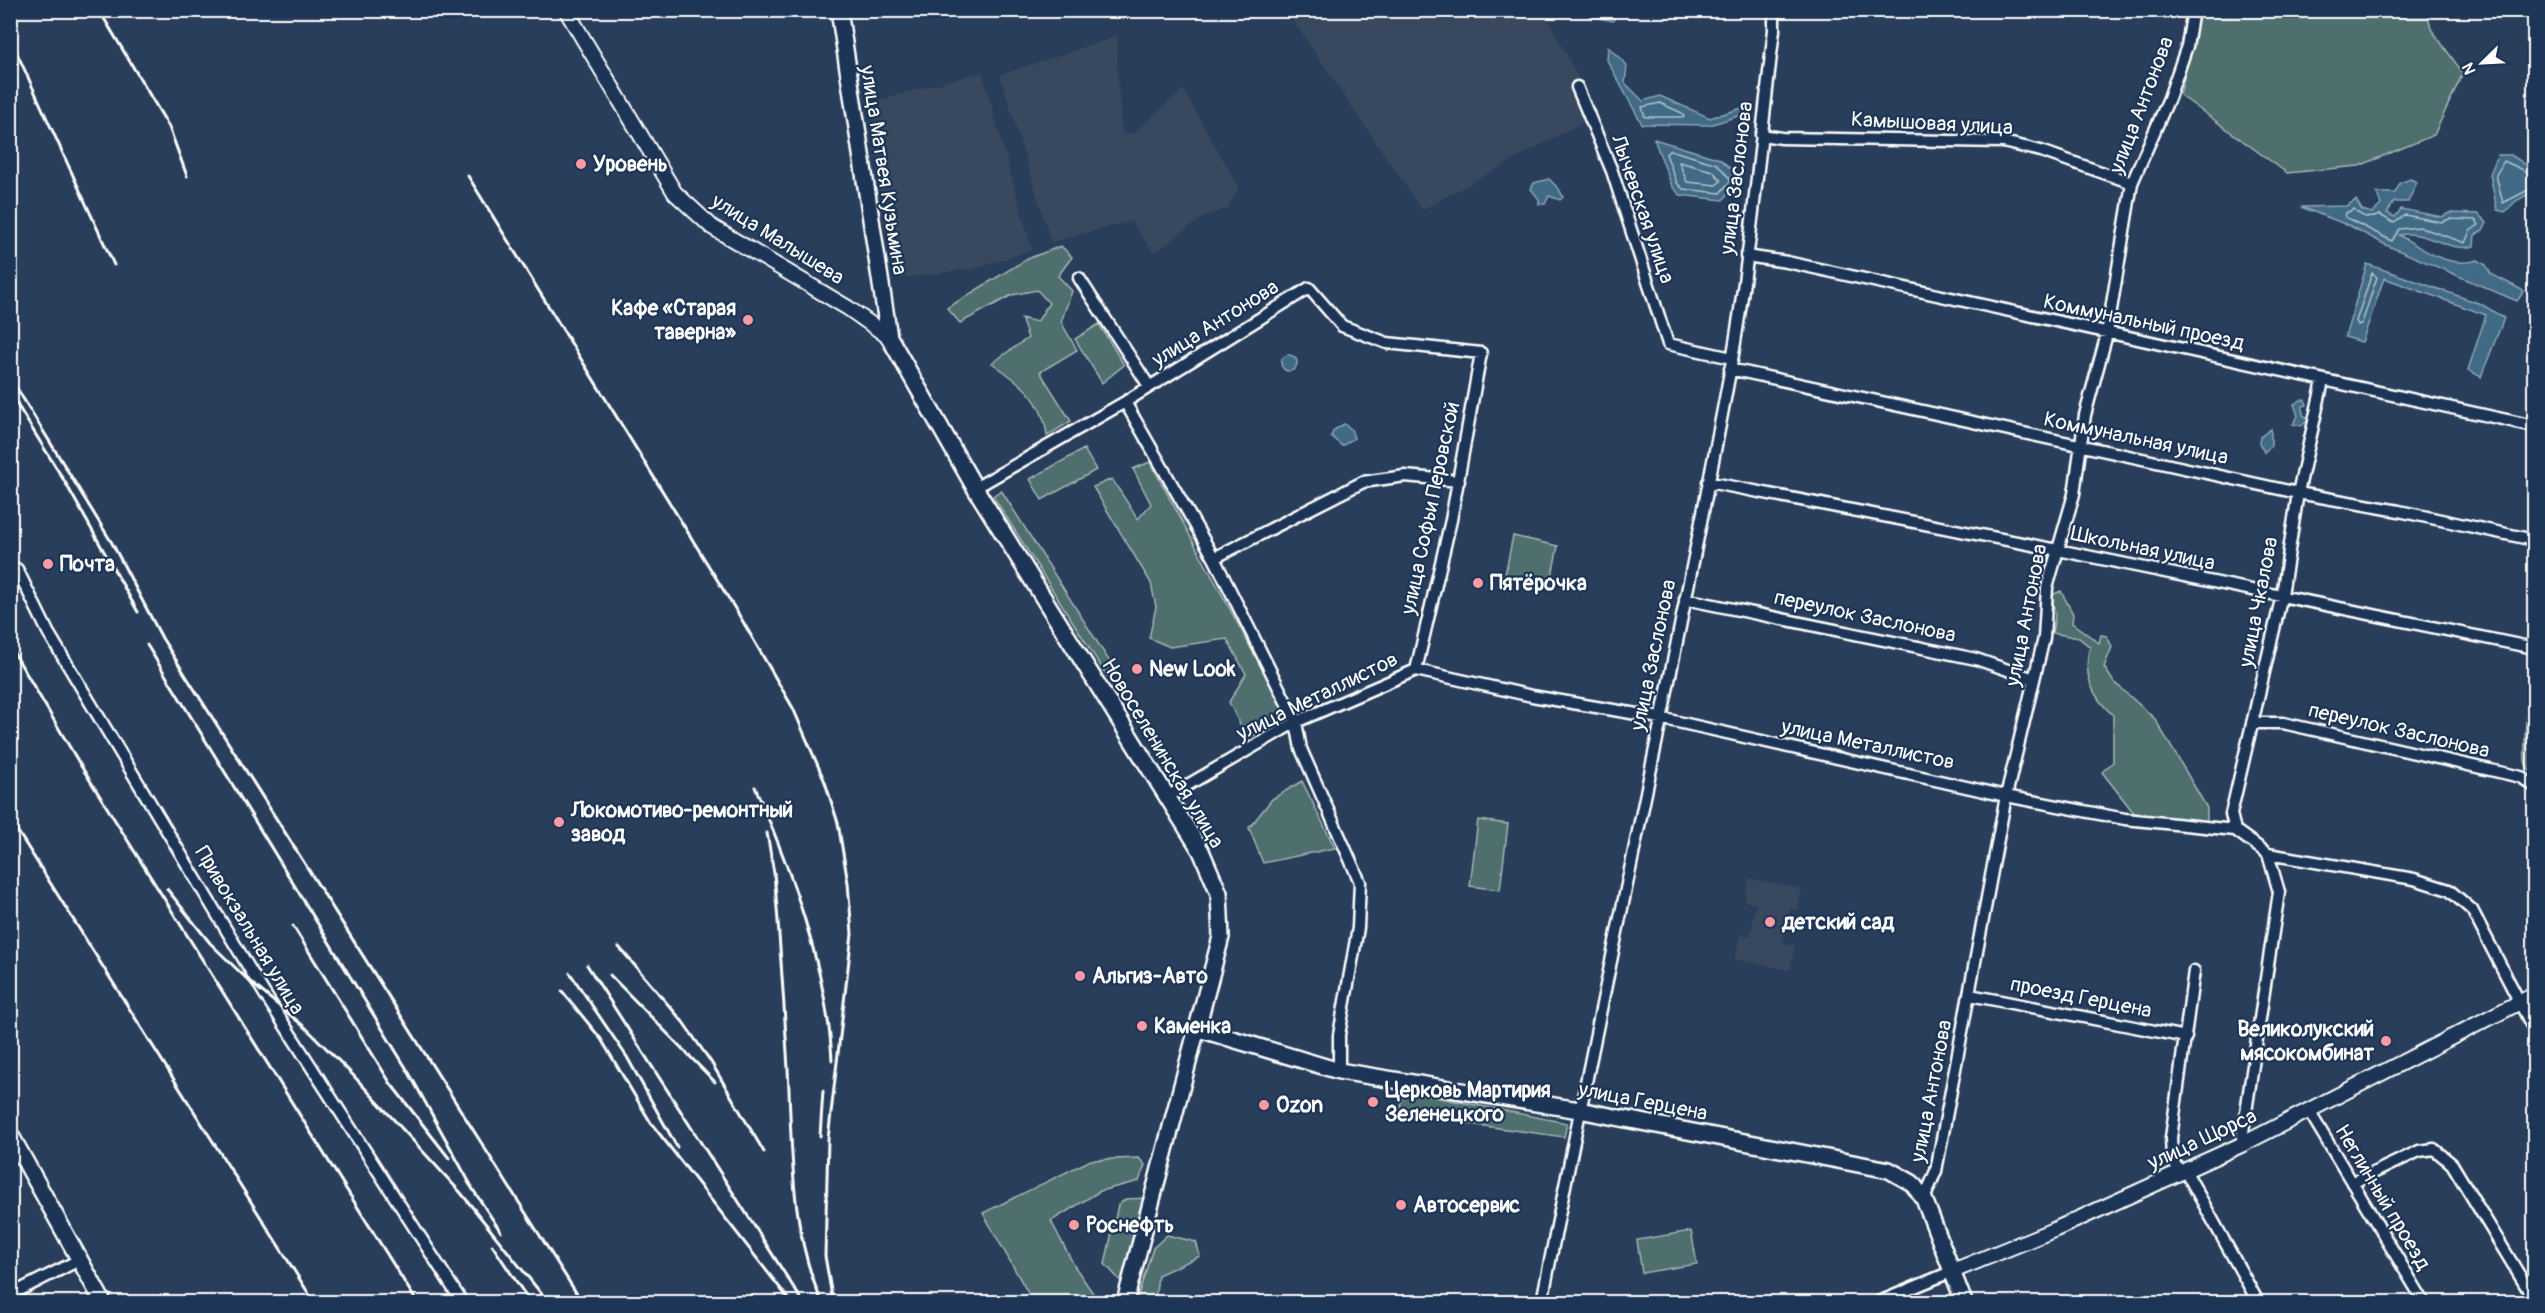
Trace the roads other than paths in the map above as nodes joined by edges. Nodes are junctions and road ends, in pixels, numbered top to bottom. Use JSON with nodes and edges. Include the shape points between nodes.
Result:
{"nodes":[{"id":1,"x":566,"y":10,"type":"edge"},
{"id":2,"x":838,"y":10,"type":"edge"},
{"id":3,"x":1774,"y":10,"type":"edge"},
{"id":4,"x":2193,"y":10,"type":"edge"},
{"id":5,"x":1577,"y":87,"type":"dead end"},
{"id":6,"x":1761,"y":135,"type":"junction"},
{"id":7,"x":2132,"y":183,"type":"junction"},
{"id":8,"x":1746,"y":256,"type":"junction"},
{"id":9,"x":1078,"y":278,"type":"dead end"},
{"id":10,"x":2107,"y":334,"type":"junction"},
{"id":11,"x":889,"y":337,"type":"junction"},
{"id":12,"x":1668,"y":345,"type":"joint"},
{"id":13,"x":1480,"y":353,"type":"joint"},
{"id":14,"x":1731,"y":363,"type":"junction"},
{"id":15,"x":2323,"y":381,"type":"junction"},
{"id":16,"x":1149,"y":386,"type":"junction"},
{"id":17,"x":1125,"y":402,"type":"junction"},
{"id":18,"x":2535,"y":426,"type":"edge"},
{"id":19,"x":2081,"y":446,"type":"junction"},
{"id":20,"x":1459,"y":481,"type":"junction"},
{"id":21,"x":1708,"y":482,"type":"junction"},
{"id":22,"x":975,"y":488,"type":"junction"},
{"id":23,"x":2298,"y":493,"type":"junction"},
{"id":24,"x":2535,"y":540,"type":"edge"},
{"id":25,"x":2058,"y":550,"type":"junction"},
{"id":26,"x":1214,"y":558,"type":"junction"},
{"id":27,"x":17,"y":569,"type":"dead end"},
{"id":28,"x":2282,"y":595,"type":"junction"},
{"id":29,"x":1685,"y":599,"type":"junction"},
{"id":30,"x":2535,"y":648,"type":"edge"},
{"id":31,"x":1416,"y":670,"type":"junction"},
{"id":32,"x":2034,"y":679,"type":"junction"},
{"id":33,"x":1660,"y":718,"type":"junction"},
{"id":34,"x":1296,"y":722,"type":"junction"},
{"id":35,"x":2252,"y":723,"type":"junction"},
{"id":36,"x":2535,"y":786,"type":"edge"},
{"id":37,"x":2006,"y":796,"type":"junction"},
{"id":38,"x":1167,"y":797,"type":"junction"},
{"id":39,"x":2235,"y":830,"type":"junction"},
{"id":40,"x":2268,"y":854,"type":"junction"},
{"id":41,"x":2194,"y":971,"type":"dead end"},
{"id":42,"x":1970,"y":995,"type":"junction"},
{"id":43,"x":2535,"y":995,"type":"edge"},
{"id":44,"x":2520,"y":1003,"type":"junction"},
{"id":45,"x":1199,"y":1029,"type":"junction"},
{"id":46,"x":2535,"y":1030,"type":"edge"},
{"id":47,"x":2186,"y":1037,"type":"junction"},
{"id":48,"x":1339,"y":1071,"type":"junction"},
{"id":49,"x":1579,"y":1110,"type":"junction"},
{"id":50,"x":2309,"y":1111,"type":"junction"},
{"id":51,"x":10,"y":1134,"type":"edge"},
{"id":52,"x":2241,"y":1145,"type":"junction"},
{"id":53,"x":2182,"y":1171,"type":"junction"},
{"id":54,"x":2352,"y":1183,"type":"junction"},
{"id":55,"x":1924,"y":1199,"type":"junction"},
{"id":56,"x":79,"y":1260,"type":"junction"},
{"id":57,"x":1953,"y":1271,"type":"junction"},
{"id":58,"x":10,"y":1295,"type":"edge"},
{"id":59,"x":2532,"y":1296,"type":"dead end"},
{"id":60,"x":103,"y":1302,"type":"edge"},
{"id":61,"x":462,"y":1302,"type":"edge"},
{"id":62,"x":1125,"y":1302,"type":"edge"},
{"id":63,"x":1542,"y":1302,"type":"edge"},
{"id":64,"x":1879,"y":1302,"type":"edge"},
{"id":65,"x":1964,"y":1302,"type":"edge"},
{"id":66,"x":2258,"y":1302,"type":"edge"},
{"id":67,"x":2424,"y":1302,"type":"edge"}],
"edges":[{"from":1,"to":11,"type":"street","name":"улица Малышева","via":[[675,193],[712,227]]},
{"from":2,"to":11,"type":"main road","name":"улица Матвея Кузьмина"},
{"from":3,"to":6,"type":"street","name":"улица Заслонова"},
{"from":4,"to":7,"type":"street","name":"улица Антонова","via":[[2187,46],[2169,98]]},
{"from":5,"to":12,"type":"street","name":"Лычевская улица","via":[[1612,171]]},
{"from":6,"to":7,"type":"street","name":"Камышовая улица","via":[[2003,142]]},
{"from":6,"to":8,"type":"street","name":"улица Заслонова"},
{"from":7,"to":10,"type":"street","name":"улица Антонова"},
{"from":8,"to":10,"type":"street","name":"Коммунальный проезд"},
{"from":8,"to":14,"type":"street","name":"улица Заслонова"},
{"from":9,"to":16,"type":"street"},
{"from":10,"to":15,"type":"street","name":"Коммунальный проезд"},
{"from":10,"to":19,"type":"street","name":"улица Антонова"},
{"from":11,"to":22,"type":"main road","name":"Новоселенинская улица"},
{"from":12,"to":14,"type":"street","name":"Коммунальная улица"},
{"from":13,"to":16,"type":"street","name":"улица Антонова","via":[[1387,343],[1342,326],[1309,288]]},
{"from":13,"to":20,"type":"street","name":"улица Софьи Перовской"},
{"from":14,"to":19,"type":"street","name":"Коммунальная улица"},
{"from":14,"to":21,"type":"street","name":"улица Заслонова"},
{"from":15,"to":18,"type":"street","name":"Коммунальный проезд"},
{"from":15,"to":23,"type":"street","name":"улица Чкалова"},
{"from":16,"to":17,"type":"street","name":"улица Антонова"},
{"from":17,"to":22,"type":"street","name":"улица Антонова"},
{"from":17,"to":26,"type":"street"},
{"from":19,"to":23,"type":"street","name":"Коммунальная улица"},
{"from":19,"to":25,"type":"street","name":"улица Антонова","via":[[2074,494]]},
{"from":20,"to":26,"type":"street","via":[[1405,476],[1363,482]]},
{"from":20,"to":31,"type":"street","name":"улица Софьи Перовской"},
{"from":21,"to":25,"type":"street","name":"Школьная улица"},
{"from":21,"to":29,"type":"street","name":"улица Заслонова"},
{"from":22,"to":38,"type":"main road","name":"Новоселенинская улица"},
{"from":23,"to":24,"type":"street","name":"Коммунальная улица"},
{"from":23,"to":28,"type":"street","name":"улица Чкалова"},
{"from":25,"to":28,"type":"street","name":"Школьная улица"},
{"from":25,"to":32,"type":"street","name":"улица Антонова","via":[[2047,588],[2044,638]]},
{"from":26,"to":34,"type":"street"},
{"from":27,"to":61,"type":"street","name":"Привокзальная улица","via":[[48,632],[264,993]]},
{"from":28,"to":30,"type":"street","name":"Школьная улица"},
{"from":28,"to":35,"type":"street","name":"улица Чкалова"},
{"from":29,"to":32,"type":"street","name":"переулок Заслонова","via":[[1976,659]]},
{"from":29,"to":33,"type":"street","name":"улица Заслонова"},
{"from":31,"to":33,"type":"street","name":"улица Металлистов","via":[[1532,696]]},
{"from":31,"to":34,"type":"street","name":"улица Металлистов"},
{"from":32,"to":37,"type":"street","name":"улица Антонова"},
{"from":33,"to":37,"type":"street","name":"улица Металлистов"},
{"from":33,"to":49,"type":"street","name":"улица Заслонова"},
{"from":34,"to":38,"type":"street","name":"улица Металлистов"},
{"from":34,"to":48,"type":"street","via":[[1300,749],[1360,882],[1358,928],[1339,1035]]},
{"from":35,"to":36,"type":"street","name":"переулок Заслонова","via":[[2283,723],[2521,777]]},
{"from":35,"to":39,"type":"street","name":"улица Чкалова","via":[[2231,814]]},
{"from":37,"to":39,"type":"street","name":"улица Металлистов","via":[[2125,819]]},
{"from":37,"to":42,"type":"street","name":"улица Антонова"},
{"from":38,"to":45,"type":"main road","name":"Новоселенинская улица","via":[[1201,851],[1218,893],[1221,937]]},
{"from":39,"to":40,"type":"street"},
{"from":40,"to":44,"type":"street","via":[[2414,879],[2450,890],[2472,910]]},
{"from":40,"to":52,"type":"street","via":[[2278,892]]},
{"from":41,"to":47,"type":"street"},
{"from":42,"to":47,"type":"street","name":"проезд Герцена"},
{"from":42,"to":55,"type":"street","name":"улица Антонова","via":[[1936,1171]]},
{"from":43,"to":44,"type":"street","name":"улица Щорса"},
{"from":44,"to":46,"type":"street"},
{"from":44,"to":50,"type":"street","name":"улица Щорса"},
{"from":45,"to":48,"type":"main road","name":"улица Герцена"},
{"from":45,"to":62,"type":"main road","name":"Новоселенинская улица"},
{"from":47,"to":53,"type":"street","via":[[2171,1138],[2172,1158]]},
{"from":48,"to":49,"type":"main road","name":"улица Герцена"},
{"from":49,"to":55,"type":"main road","name":"улица Герцена","via":[[1889,1170],[1912,1183]]},
{"from":49,"to":63,"type":"street","name":"улица Заслонова"},
{"from":50,"to":52,"type":"street","name":"улица Щорса"},
{"from":50,"to":54,"type":"street","name":"Неглинный проезд"},
{"from":51,"to":56,"type":"main road"},
{"from":52,"to":53,"type":"street","name":"улица Щорса"},
{"from":53,"to":57,"type":"street","name":"улица Щорса"},
{"from":53,"to":66,"type":"street"},
{"from":54,"to":59,"type":"street","via":[[2418,1151],[2434,1149],[2452,1164]]},
{"from":54,"to":67,"type":"street","name":"Неглинный проезд"},
{"from":55,"to":57,"type":"main road","name":"улица Герцена"},
{"from":56,"to":58,"type":"street"},
{"from":56,"to":60,"type":"main road"},
{"from":57,"to":64,"type":"street","name":"улица Щорса"},
{"from":57,"to":65,"type":"main road","name":"улица Герцена"}]}
